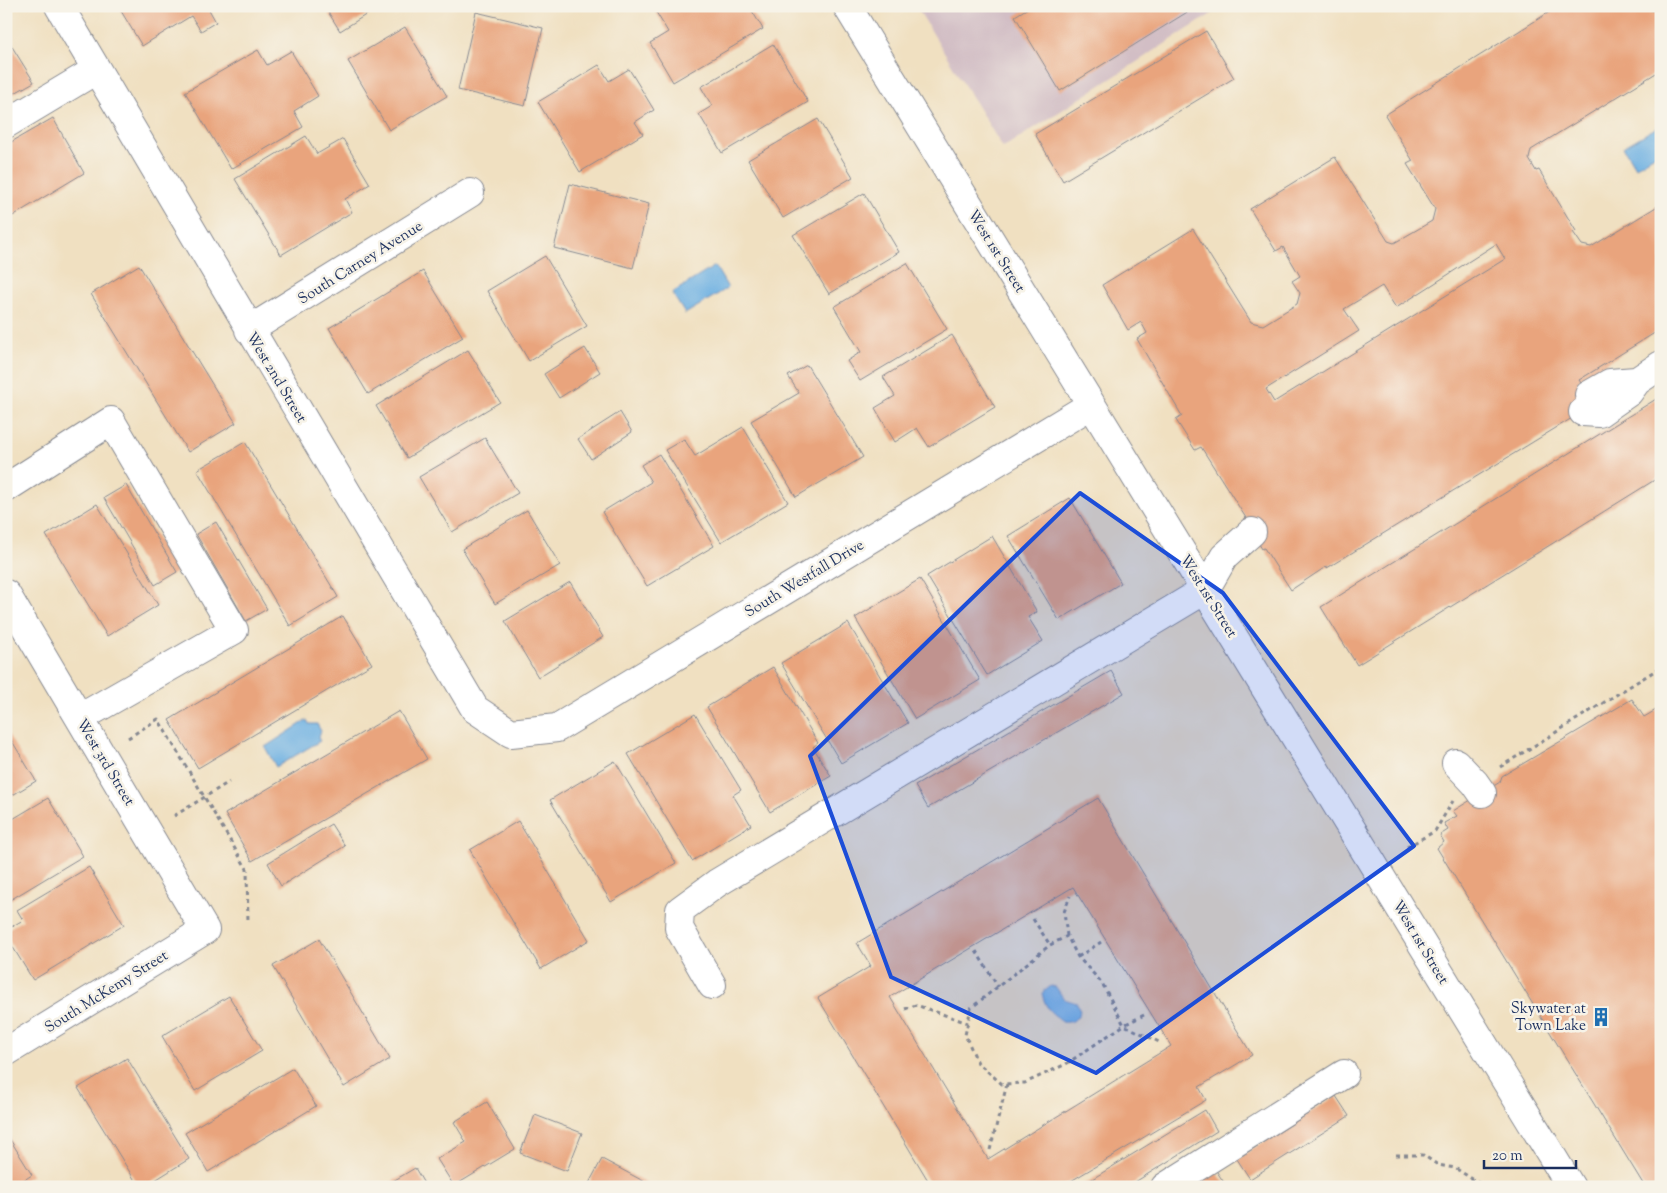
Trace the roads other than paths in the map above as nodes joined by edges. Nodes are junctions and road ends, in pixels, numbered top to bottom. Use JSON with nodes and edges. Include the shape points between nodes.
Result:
{"nodes":[{"id":1,"x":59,"y":6,"type":"edge"},
{"id":2,"x":847,"y":6,"type":"edge"},
{"id":3,"x":96,"y":70,"type":"junction"},
{"id":4,"x":6,"y":124,"type":"edge"},
{"id":5,"x":470,"y":193,"type":"dead end"},
{"id":6,"x":249,"y":330,"type":"junction"},
{"id":7,"x":1661,"y":365,"type":"edge"},
{"id":8,"x":1586,"y":403,"type":"dead end"},
{"id":9,"x":1092,"y":405,"type":"junction"},
{"id":10,"x":6,"y":488,"type":"edge"},
{"id":11,"x":1252,"y":532,"type":"dead end"},
{"id":12,"x":1205,"y":590,"type":"junction"},
{"id":13,"x":6,"y":594,"type":"edge"},
{"id":14,"x":80,"y":718,"type":"junction"},
{"id":15,"x":511,"y":733,"type":"joint"},
{"id":16,"x":1456,"y":763,"type":"dead end"},
{"id":17,"x":1478,"y":788,"type":"road end"},
{"id":18,"x":205,"y":930,"type":"joint"},
{"id":19,"x":712,"y":986,"type":"dead end"},
{"id":20,"x":6,"y":1052,"type":"edge"},
{"id":21,"x":1344,"y":1074,"type":"dead end"},
{"id":22,"x":1165,"y":1187,"type":"edge"},
{"id":23,"x":1571,"y":1187,"type":"edge"}],
"edges":[{"from":1,"to":3,"type":"street","name":"West 2nd Street"},
{"from":2,"to":9,"type":"street","name":"West 1st Street"},
{"from":3,"to":4,"type":"street"},
{"from":3,"to":6,"type":"street","name":"West 2nd Street"},
{"from":5,"to":6,"type":"street","name":"South Carney Avenue"},
{"from":6,"to":15,"type":"street","name":"West 2nd Street","via":[[475,709]]},
{"from":7,"to":8,"type":"street","via":[[1598,413]]},
{"from":9,"to":12,"type":"street","name":"West 1st Street"},
{"from":9,"to":15,"type":"street","name":"South Westfall Drive","via":[[557,728]]},
{"from":10,"to":14,"type":"street","via":[[111,421],[234,630]]},
{"from":11,"to":12,"type":"street","via":[[1224,557]]},
{"from":12,"to":19,"type":"street","via":[[717,883],[680,910],[679,928]]},
{"from":12,"to":23,"type":"street","name":"West 1st Street"},
{"from":13,"to":14,"type":"street","name":"West 3rd Street"},
{"from":14,"to":18,"type":"street","name":"West 3rd Street"},
{"from":16,"to":17,"type":"street"},
{"from":18,"to":20,"type":"street","name":"South McKemy Street"},
{"from":21,"to":22,"type":"street"}]}
